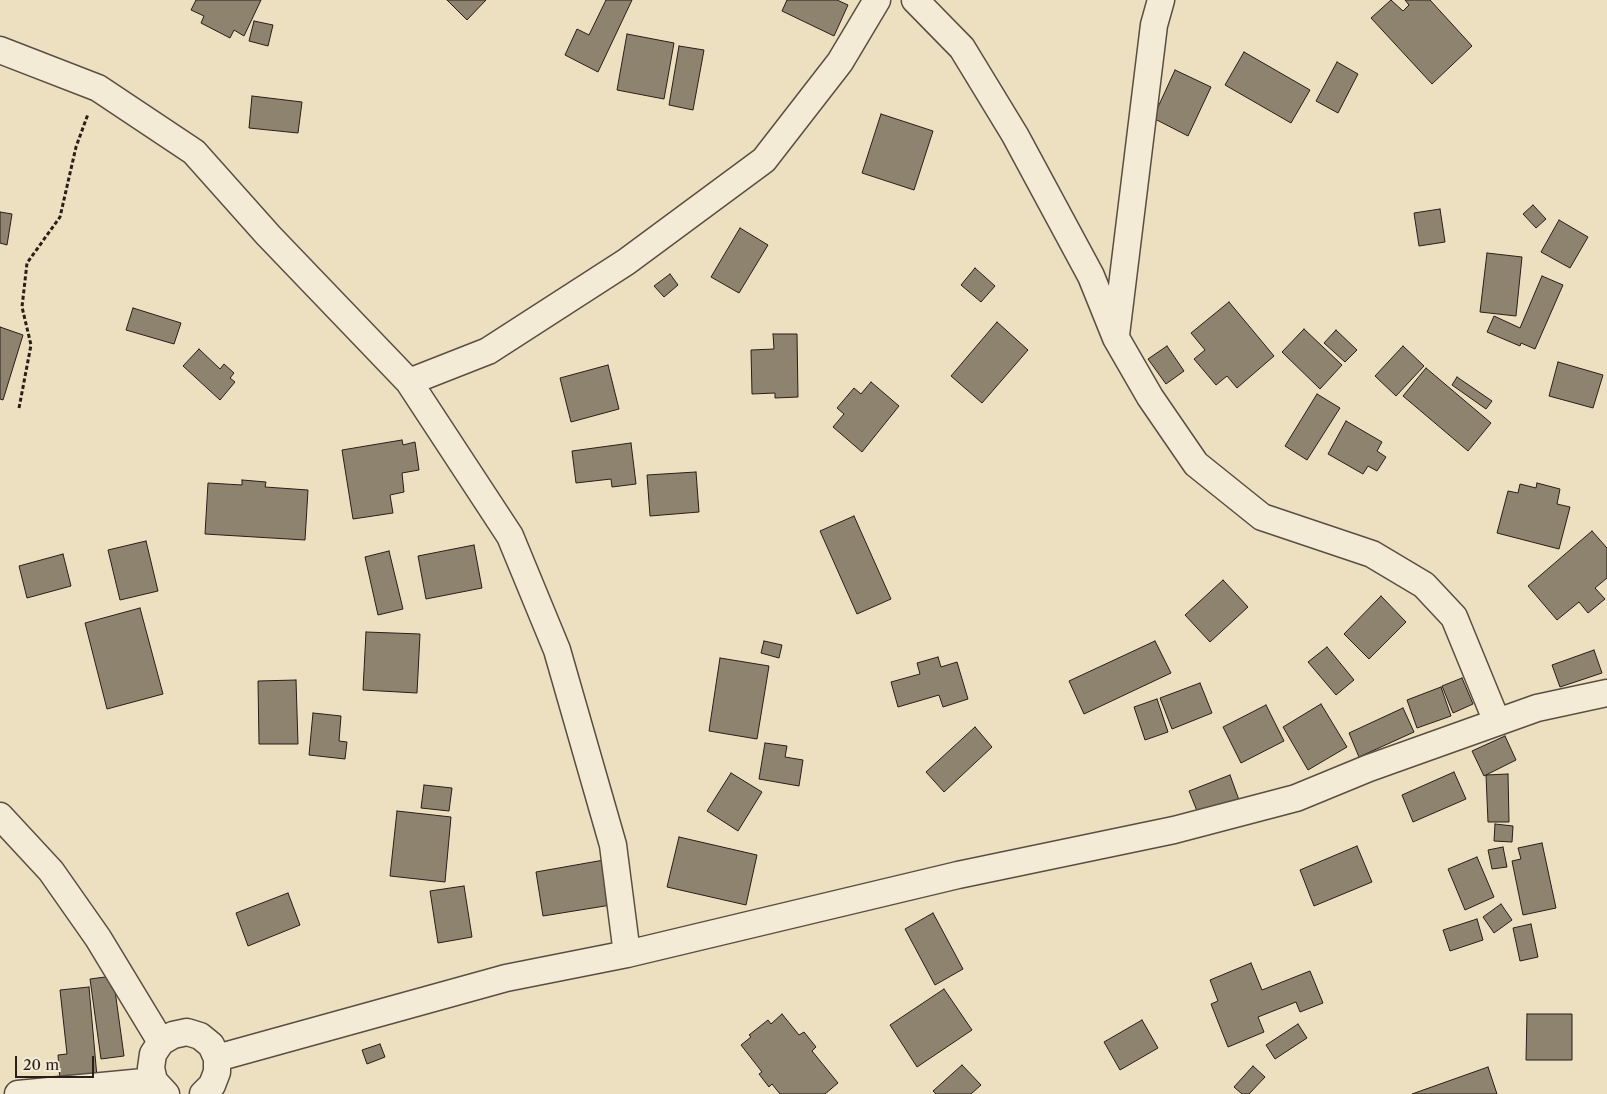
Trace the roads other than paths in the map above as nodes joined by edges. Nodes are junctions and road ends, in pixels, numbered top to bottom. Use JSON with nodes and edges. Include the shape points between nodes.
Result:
{"nodes":[{"id":1,"x":877,"y":0,"type":"edge"},
{"id":2,"x":915,"y":0,"type":"edge"},
{"id":3,"x":1161,"y":0,"type":"edge"},
{"id":4,"x":0,"y":50,"type":"edge"},
{"id":5,"x":1116,"y":338,"type":"junction"},
{"id":6,"x":409,"y":382,"type":"junction"},
{"id":7,"x":1607,"y":693,"type":"edge"},
{"id":8,"x":1497,"y":722,"type":"junction"},
{"id":9,"x":0,"y":816,"type":"edge"},
{"id":10,"x":627,"y":954,"type":"junction"},
{"id":11,"x":161,"y":1042,"type":"junction"},
{"id":12,"x":217,"y":1058,"type":"junction"},
{"id":13,"x":160,"y":1088,"type":"edge"},
{"id":14,"x":18,"y":1094,"type":"edge"},
{"id":15,"x":203,"y":1094,"type":"edge"}],
"edges":[{"from":1,"to":6,"type":"street","via":[[840,62],[764,160],[626,262],[488,352]]},
{"from":2,"to":5,"type":"street","via":[[962,48],[1015,135],[1092,276]]},
{"from":3,"to":5,"type":"street","via":[[1154,25]]},
{"from":4,"to":6,"type":"street","via":[[98,88],[194,152],[268,236]]},
{"from":5,"to":8,"type":"street","via":[[1150,397],[1196,464],[1262,517],[1372,554],[1424,585],[1454,618]]},
{"from":6,"to":10,"type":"street","via":[[510,536],[558,650],[614,845]]},
{"from":7,"to":8,"type":"street","via":[[1537,708]]},
{"from":8,"to":10,"type":"street","via":[[1296,798],[1174,830],[958,875]]},
{"from":9,"to":11,"type":"street","via":[[51,871],[98,938]]},
{"from":10,"to":12,"type":"street","via":[[506,978]]},
{"from":11,"to":12,"type":"street","via":[[172,1034],[186,1032],[200,1036],[211,1045]]},
{"from":11,"to":13,"type":"street","via":[[153,1054],[151,1068]]},
{"from":12,"to":15,"type":"street","via":[[218,1072]]},
{"from":13,"to":14,"type":"street"}]}
